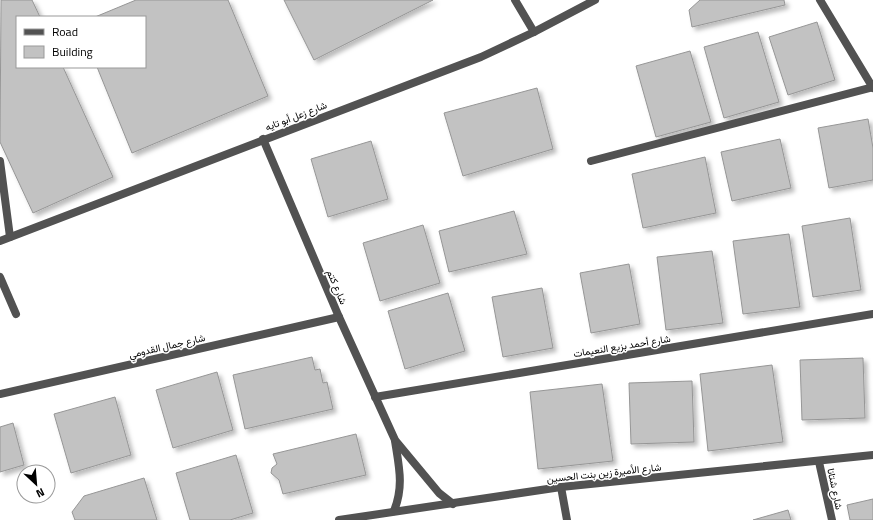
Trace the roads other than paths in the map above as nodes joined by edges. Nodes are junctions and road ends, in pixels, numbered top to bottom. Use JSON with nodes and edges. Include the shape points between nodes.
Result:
{"nodes":[{"id":1,"x":515,"y":0,"type":"edge"},
{"id":2,"x":595,"y":0,"type":"edge"},
{"id":3,"x":820,"y":0,"type":"edge"},
{"id":4,"x":534,"y":32,"type":"junction"},
{"id":5,"x":873,"y":88,"type":"edge"},
{"id":6,"x":263,"y":139,"type":"junction"},
{"id":7,"x":591,"y":161,"type":"dead end"},
{"id":8,"x":0,"y":162,"type":"edge"},
{"id":9,"x":10,"y":237,"type":"junction"},
{"id":10,"x":0,"y":241,"type":"edge"},
{"id":11,"x":0,"y":276,"type":"edge"},
{"id":12,"x":16,"y":314,"type":"dead end"},
{"id":13,"x":873,"y":314,"type":"edge"},
{"id":14,"x":338,"y":317,"type":"junction"},
{"id":15,"x":0,"y":394,"type":"edge"},
{"id":16,"x":375,"y":397,"type":"junction"},
{"id":17,"x":395,"y":440,"type":"junction"},
{"id":18,"x":873,"y":455,"type":"edge"},
{"id":19,"x":819,"y":462,"type":"junction"},
{"id":20,"x":561,"y":487,"type":"junction"},
{"id":21,"x":454,"y":504,"type":"junction"},
{"id":22,"x":394,"y":511,"type":"junction"},
{"id":23,"x":338,"y":520,"type":"edge"},
{"id":24,"x":566,"y":520,"type":"edge"},
{"id":25,"x":832,"y":520,"type":"edge"}],
"edges":[{"from":1,"to":4,"type":"street"},
{"from":2,"to":4,"type":"street","name":"شارع زعل أبو تايه"},
{"from":3,"to":5,"type":"street"},
{"from":4,"to":6,"type":"street","name":"شارع زعل أبو تايه","via":[[481,57]]},
{"from":5,"to":7,"type":"street"},
{"from":6,"to":9,"type":"street","name":"شارع زعل أبو تايه"},
{"from":6,"to":14,"type":"street","name":"شارع كتم"},
{"from":8,"to":9,"type":"street"},
{"from":9,"to":10,"type":"street","name":"شارع زعل أبو تايه"},
{"from":11,"to":12,"type":"street"},
{"from":13,"to":16,"type":"street","name":"شارع أحمد بزيع النعيمات"},
{"from":14,"to":15,"type":"street","name":"شارع جمال القدومي"},
{"from":14,"to":16,"type":"street","name":"شارع كتم"},
{"from":16,"to":17,"type":"street","name":"شارع كتم"},
{"from":17,"to":21,"type":"street","name":"شارع كتم","via":[[439,493]]},
{"from":17,"to":22,"type":"street","name":"شارع كتم","via":[[401,482],[400,497]]},
{"from":18,"to":19,"type":"street","name":"شارع الأميرة زين بنت الحسين"},
{"from":19,"to":20,"type":"street","name":"شارع الأميرة زين بنت الحسين"},
{"from":19,"to":25,"type":"street","name":"شارع شتانا"},
{"from":20,"to":21,"type":"street","name":"شارع الأميرة زين بنت الحسين"},
{"from":20,"to":24,"type":"street"},
{"from":21,"to":22,"type":"street","name":"شارع الأميرة زين بنت الحسين"},
{"from":22,"to":23,"type":"street","name":"شارع الأميرة زين بنت الحسين"}]}
